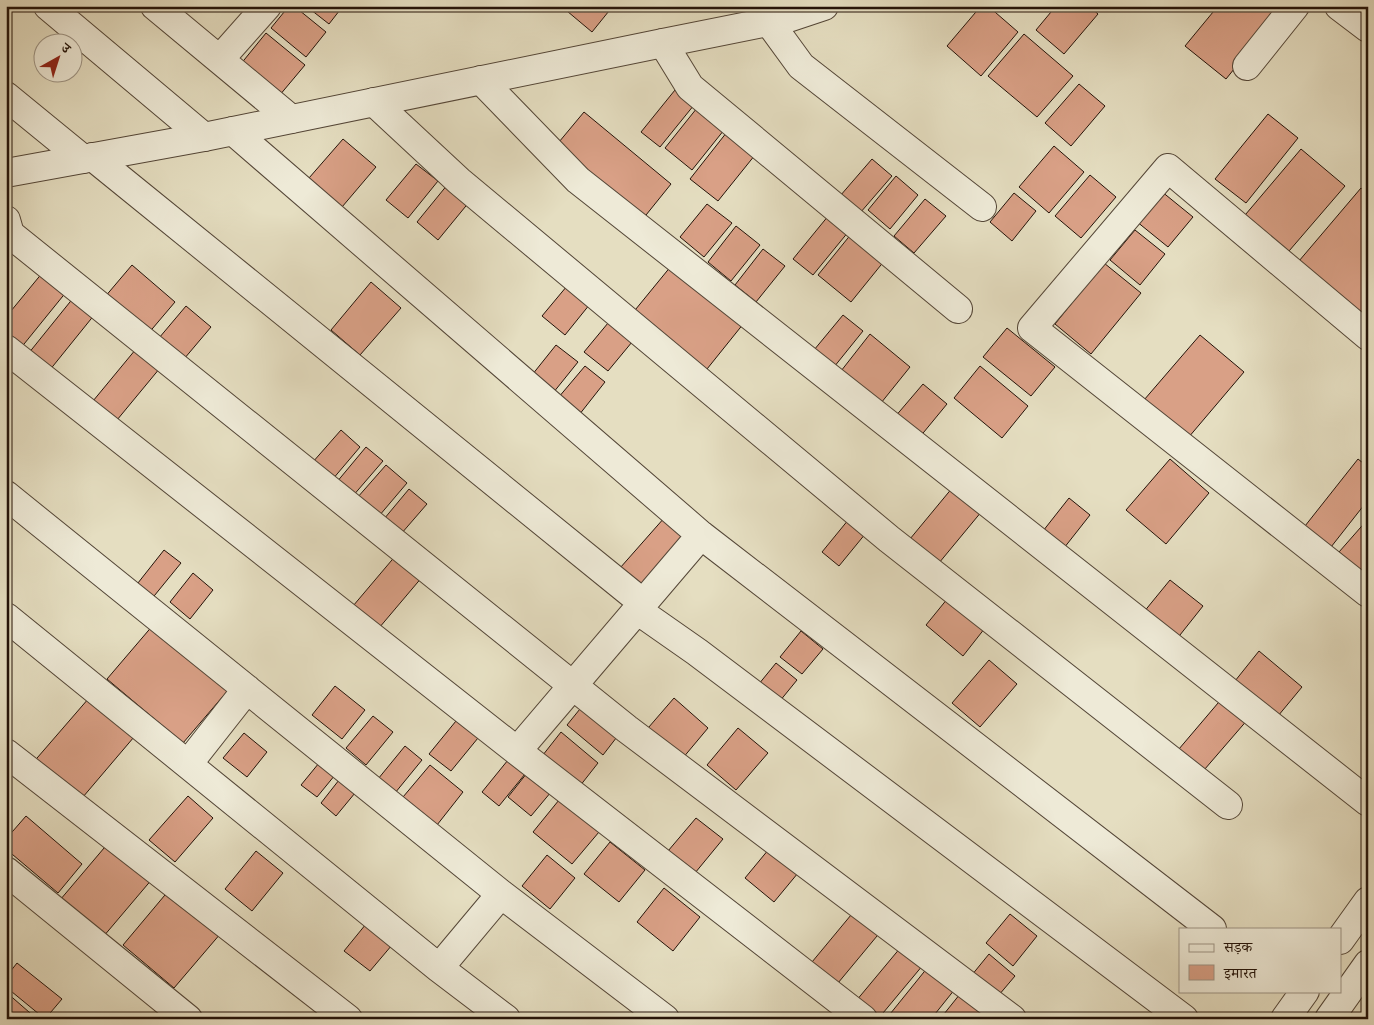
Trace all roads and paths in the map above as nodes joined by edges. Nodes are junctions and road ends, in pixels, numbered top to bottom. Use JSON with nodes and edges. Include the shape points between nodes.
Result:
{"nodes":[{"id":1,"x":48,"y":6,"type":"edge"},
{"id":2,"x":155,"y":6,"type":"edge"},
{"id":3,"x":267,"y":6,"type":"edge"},
{"id":4,"x":824,"y":6,"type":"edge"},
{"id":5,"x":1295,"y":6,"type":"edge"},
{"id":6,"x":1339,"y":6,"type":"edge"},
{"id":7,"x":769,"y":22,"type":"junction"},
{"id":8,"x":1368,"y":28,"type":"edge"},
{"id":9,"x":663,"y":44,"type":"junction"},
{"id":10,"x":220,"y":59,"type":"junction"},
{"id":11,"x":1247,"y":66,"type":"dead end"},
{"id":12,"x":481,"y":80,"type":"junction"},
{"id":13,"x":6,"y":96,"type":"edge"},
{"id":14,"x":374,"y":102,"type":"junction"},
{"id":15,"x":291,"y":119,"type":"junction"},
{"id":16,"x":233,"y":130,"type":"junction"},
{"id":17,"x":204,"y":137,"type":"junction"},
{"id":18,"x":88,"y":158,"type":"junction"},
{"id":19,"x":6,"y":173,"type":"edge"},
{"id":20,"x":982,"y":207,"type":"dead end"},
{"id":21,"x":6,"y":220,"type":"edge"},
{"id":22,"x":958,"y":309,"type":"dead end"},
{"id":23,"x":1368,"y":336,"type":"edge"},
{"id":24,"x":6,"y":349,"type":"edge"},
{"id":25,"x":6,"y":495,"type":"edge"},
{"id":26,"x":701,"y":535,"type":"junction"},
{"id":27,"x":1368,"y":593,"type":"edge"},
{"id":28,"x":640,"y":607,"type":"junction"},
{"id":29,"x":6,"y":617,"type":"edge"},
{"id":30,"x":573,"y":685,"type":"junction"},
{"id":31,"x":247,"y":689,"type":"junction"},
{"id":32,"x":518,"y":751,"type":"junction"},
{"id":33,"x":6,"y":753,"type":"edge"},
{"id":34,"x":188,"y":764,"type":"junction"},
{"id":35,"x":1368,"y":802,"type":"edge"},
{"id":36,"x":1228,"y":805,"type":"dead end"},
{"id":37,"x":6,"y":871,"type":"edge"},
{"id":38,"x":501,"y":894,"type":"junction"},
{"id":39,"x":1368,"y":901,"type":"edge"},
{"id":40,"x":1211,"y":928,"type":"edge"},
{"id":41,"x":1342,"y":937,"type":"edge"},
{"id":42,"x":1368,"y":964,"type":"edge"},
{"id":43,"x":439,"y":968,"type":"junction"},
{"id":44,"x":1300,"y":993,"type":"edge"},
{"id":45,"x":188,"y":1019,"type":"edge"},
{"id":46,"x":348,"y":1019,"type":"edge"},
{"id":47,"x":506,"y":1019,"type":"edge"},
{"id":48,"x":665,"y":1019,"type":"edge"},
{"id":49,"x":863,"y":1019,"type":"edge"},
{"id":50,"x":1012,"y":1019,"type":"edge"},
{"id":51,"x":1184,"y":1019,"type":"edge"},
{"id":52,"x":1285,"y":1019,"type":"edge"},
{"id":53,"x":1329,"y":1019,"type":"edge"}],
"edges":[{"from":1,"to":17,"type":"street"},
{"from":2,"to":10,"type":"street"},
{"from":3,"to":10,"type":"street"},
{"from":4,"to":7,"type":"street"},
{"from":5,"to":11,"type":"street"},
{"from":6,"to":8,"type":"street"},
{"from":7,"to":9,"type":"street"},
{"from":7,"to":20,"type":"street","via":[[801,66]]},
{"from":9,"to":12,"type":"street"},
{"from":9,"to":22,"type":"street","via":[[690,87]]},
{"from":10,"to":15,"type":"street"},
{"from":12,"to":14,"type":"street"},
{"from":12,"to":35,"type":"street","via":[[578,180]]},
{"from":13,"to":18,"type":"street"},
{"from":14,"to":15,"type":"street"},
{"from":14,"to":36,"type":"street","via":[[460,181],[889,539]]},
{"from":15,"to":16,"type":"street"},
{"from":16,"to":17,"type":"street"},
{"from":16,"to":26,"type":"street"},
{"from":17,"to":18,"type":"street"},
{"from":18,"to":19,"type":"street"},
{"from":18,"to":28,"type":"street"},
{"from":21,"to":30,"type":"street","via":[[10,234]]},
{"from":23,"to":27,"type":"street","via":[[1168,168],[1032,328]]},
{"from":24,"to":32,"type":"street"},
{"from":25,"to":31,"type":"street"},
{"from":26,"to":28,"type":"street"},
{"from":26,"to":40,"type":"street"},
{"from":28,"to":30,"type":"street"},
{"from":28,"to":51,"type":"street"},
{"from":29,"to":34,"type":"street"},
{"from":30,"to":32,"type":"street"},
{"from":30,"to":50,"type":"street"},
{"from":31,"to":34,"type":"street"},
{"from":31,"to":38,"type":"street"},
{"from":32,"to":49,"type":"street"},
{"from":33,"to":46,"type":"street"},
{"from":34,"to":43,"type":"street"},
{"from":37,"to":45,"type":"street"},
{"from":38,"to":43,"type":"street"},
{"from":38,"to":48,"type":"street"},
{"from":39,"to":41,"type":"street"},
{"from":42,"to":53,"type":"street"},
{"from":43,"to":47,"type":"street"},
{"from":44,"to":52,"type":"street"}]}
